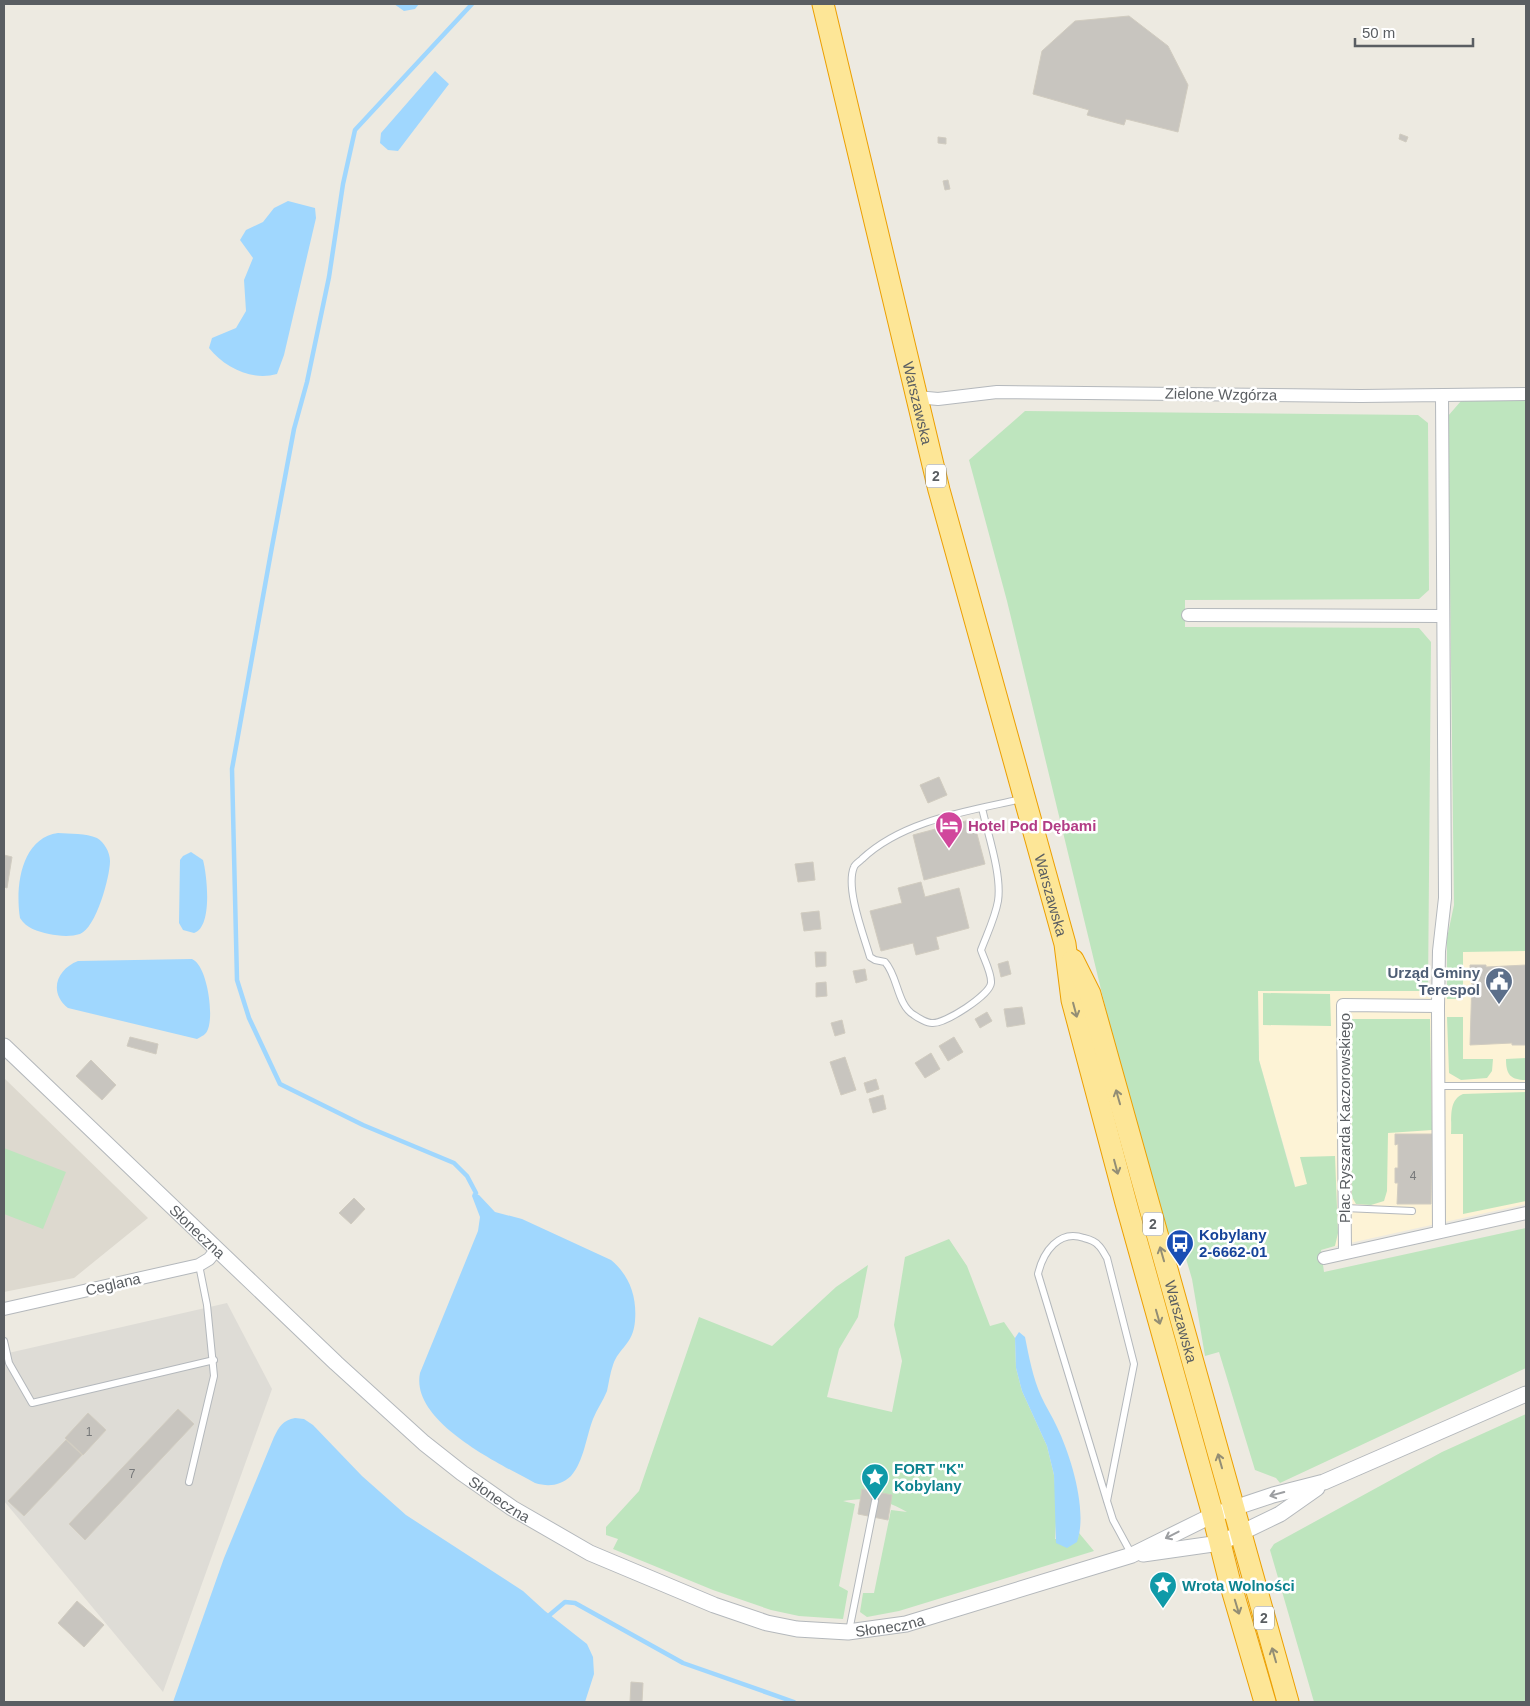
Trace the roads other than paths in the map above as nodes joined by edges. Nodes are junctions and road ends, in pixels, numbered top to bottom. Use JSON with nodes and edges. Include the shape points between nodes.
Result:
{"nodes":[{"id":1,"x":824,"y":4,"type":"edge"},
{"id":2,"x":1526,"y":394,"type":"edge"},
{"id":3,"x":1442,"y":395,"type":"junction"},
{"id":4,"x":917,"y":397,"type":"junction"},
{"id":5,"x":1188,"y":616,"type":"dead end"},
{"id":6,"x":1442,"y":616,"type":"junction"},
{"id":7,"x":1026,"y":798,"type":"junction"},
{"id":8,"x":982,"y":808,"type":"junction"},
{"id":9,"x":1065,"y":944,"type":"junction"},
{"id":10,"x":1438,"y":1006,"type":"junction"},
{"id":11,"x":4,"y":1046,"type":"edge"},
{"id":12,"x":1440,"y":1086,"type":"junction"},
{"id":13,"x":1526,"y":1086,"type":"edge"},
{"id":14,"x":1345,"y":1208,"type":"junction"},
{"id":15,"x":1412,"y":1211,"type":"dead end"},
{"id":16,"x":1526,"y":1213,"type":"edge"},
{"id":17,"x":1440,"y":1232,"type":"junction"},
{"id":18,"x":218,"y":1249,"type":"junction"},
{"id":19,"x":1345,"y":1252,"type":"junction"},
{"id":20,"x":1324,"y":1258,"type":"dead end"},
{"id":21,"x":199,"y":1265,"type":"junction"},
{"id":22,"x":4,"y":1309,"type":"edge"},
{"id":23,"x":4,"y":1341,"type":"edge"},
{"id":24,"x":214,"y":1360,"type":"junction"},
{"id":25,"x":1526,"y":1394,"type":"edge"},
{"id":26,"x":189,"y":1482,"type":"dead end"},
{"id":27,"x":1324,"y":1482,"type":"junction"},
{"id":28,"x":875,"y":1501,"type":"dead end"},
{"id":29,"x":1108,"y":1501,"type":"junction"},
{"id":30,"x":1233,"y":1508,"type":"junction"},
{"id":31,"x":1213,"y":1515,"type":"junction"},
{"id":32,"x":1241,"y":1534,"type":"junction"},
{"id":33,"x":1220,"y":1543,"type":"junction"},
{"id":34,"x":1132,"y":1555,"type":"junction"},
{"id":35,"x":848,"y":1632,"type":"junction"},
{"id":36,"x":1265,"y":1702,"type":"edge"},
{"id":37,"x":1288,"y":1702,"type":"edge"}],
"edges":[{"from":1,"to":4,"type":"highway","name":"Warszawska","number":"2"},
{"from":2,"to":3,"type":"street","name":"Zielone Wzgórza"},
{"from":3,"to":4,"type":"street","name":"Zielone Wzgórza","via":[[997,392],[938,399]]},
{"from":3,"to":6,"type":"street"},
{"from":4,"to":7,"type":"highway","name":"Warszawska","number":"2","via":[[939,490]]},
{"from":5,"to":6,"type":"street"},
{"from":6,"to":10,"type":"street","via":[[1445,898],[1439,951]]},
{"from":7,"to":8,"type":"lane"},
{"from":7,"to":9,"type":"highway","name":"Warszawska","number":"2"},
{"from":8,"to":8,"type":"lane","via":[[920,826],[877,844],[854,866],[852,884],[856,910],[870,957],[885,962],[890,968],[907,1008],[932,1023],[946,1020],[987,993],[991,982],[981,950],[998,899],[997,875]]},
{"from":30,"to":9,"type":"highway","name":"Warszawska","number":"2","one_way":true,"via":[[1090,994]]},
{"from":9,"to":31,"type":"highway","name":"Warszawska","number":"2","one_way":true,"via":[[1072,1000]]},
{"from":10,"to":12,"type":"street"},
{"from":10,"to":14,"type":"street","name":"Plac Ryszarda Kaczorowskiego","via":[[1344,1005]]},
{"from":11,"to":18,"type":"street","name":"Słoneczna"},
{"from":12,"to":13,"type":"lane"},
{"from":12,"to":17,"type":"street"},
{"from":14,"to":15,"type":"lane"},
{"from":14,"to":19,"type":"street","name":"Plac Ryszarda Kaczorowskiego"},
{"from":16,"to":17,"type":"street"},
{"from":17,"to":19,"type":"street"},
{"from":18,"to":21,"type":"street","name":"Ceglana","via":[[209,1260]]},
{"from":18,"to":35,"type":"street","name":"Słoneczna","via":[[424,1443],[462,1473],[545,1528],[590,1553],[723,1608],[797,1629]]},
{"from":19,"to":20,"type":"street"},
{"from":21,"to":22,"type":"street","name":"Ceglana"},
{"from":21,"to":24,"type":"lane"},
{"from":23,"to":24,"type":"lane","via":[[9,1363],[32,1402]]},
{"from":24,"to":26,"type":"lane","via":[[214,1376]]},
{"from":25,"to":27,"type":"street"},
{"from":27,"to":30,"type":"street","name":"Słoneczna","one_way":true},
{"from":27,"to":32,"type":"street","name":"Słoneczna","via":[[1280,1514]]},
{"from":28,"to":35,"type":"lane"},
{"from":29,"to":29,"type":"lane","via":[[1134,1364],[1107,1258],[1098,1244],[1075,1235],[1061,1238],[1051,1246],[1042,1259],[1038,1274]]},
{"from":29,"to":34,"type":"lane","via":[[1113,1520]]},
{"from":30,"to":31,"type":"street","name":"Słoneczna"},
{"from":30,"to":32,"type":"highway","name":"Warszawska","number":"2"},
{"from":31,"to":33,"type":"highway","name":"Warszawska","number":"2"},
{"from":31,"to":34,"type":"street","name":"Słoneczna","one_way":true},
{"from":32,"to":33,"type":"street","name":"Słoneczna"},
{"from":37,"to":32,"type":"highway","name":"Warszawska","number":"2","one_way":true},
{"from":33,"to":34,"type":"street","name":"Słoneczna"},
{"from":33,"to":36,"type":"highway","name":"Warszawska","number":"2","one_way":true},
{"from":34,"to":35,"type":"street","name":"Słoneczna","via":[[906,1624]]}]}
